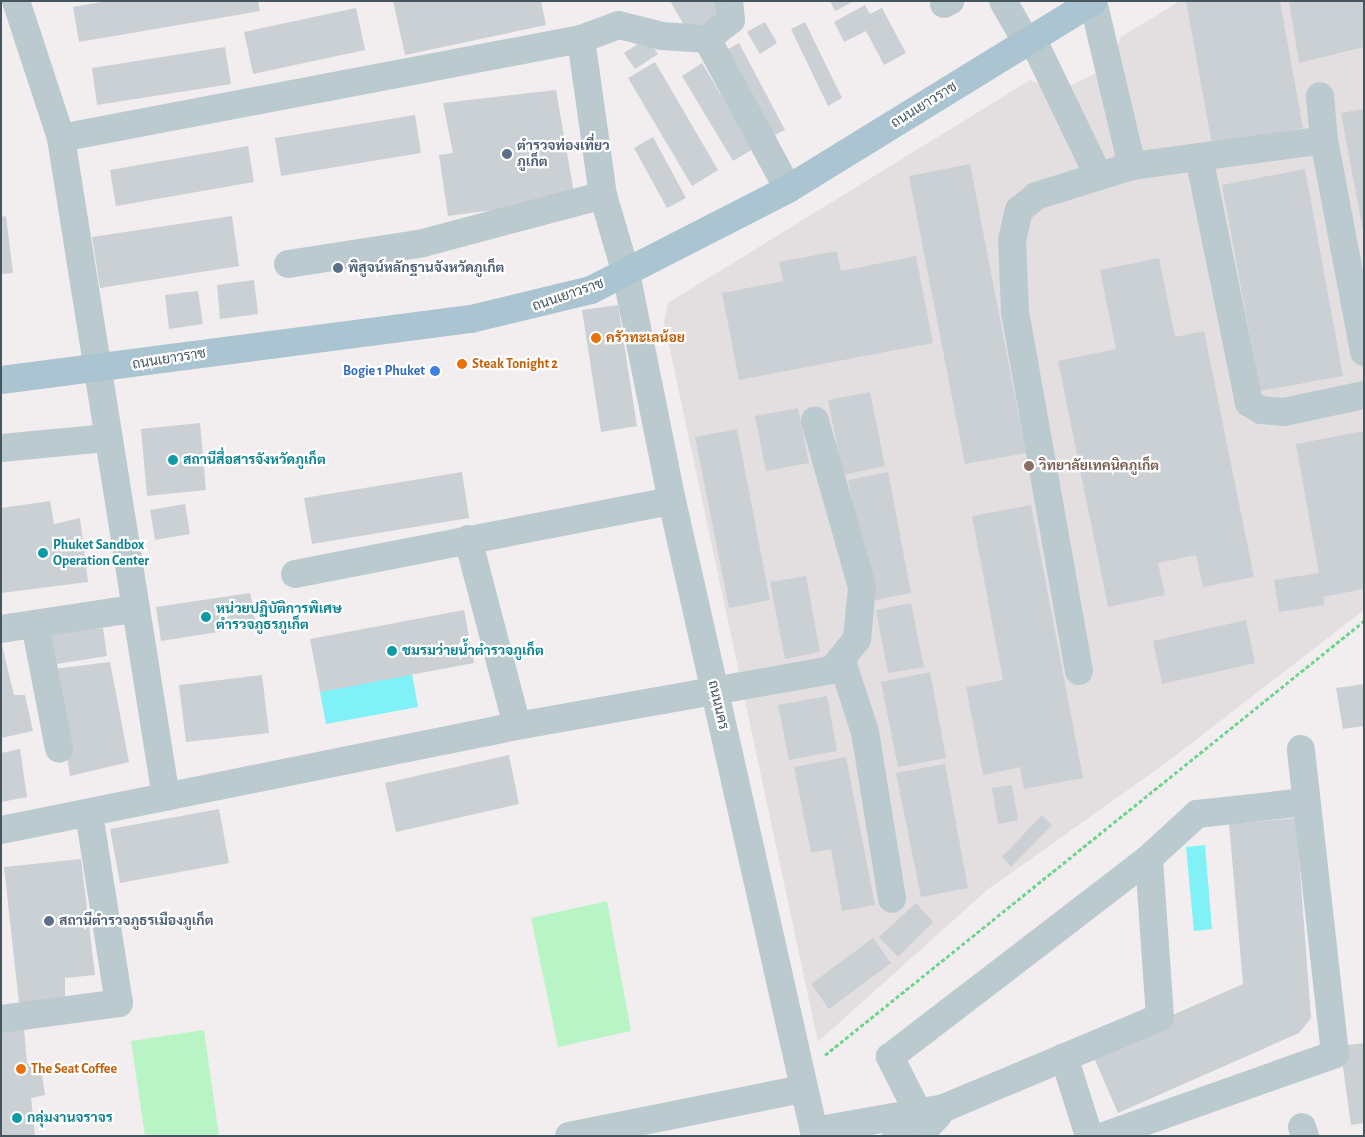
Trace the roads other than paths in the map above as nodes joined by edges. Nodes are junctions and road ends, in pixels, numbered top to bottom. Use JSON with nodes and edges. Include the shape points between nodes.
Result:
{"nodes":[{"id":1,"x":16,"y":1,"type":"edge"},
{"id":2,"x":729,"y":1,"type":"edge"},
{"id":3,"x":1004,"y":1,"type":"edge"},
{"id":4,"x":1093,"y":1,"type":"edge"},
{"id":5,"x":582,"y":39,"type":"junction"},
{"id":6,"x":707,"y":39,"type":"junction"},
{"id":7,"x":1029,"y":40,"type":"junction"},
{"id":8,"x":1320,"y":96,"type":"dead end"},
{"id":9,"x":62,"y":138,"type":"junction"},
{"id":10,"x":1324,"y":140,"type":"junction"},
{"id":11,"x":1199,"y":157,"type":"junction"},
{"id":12,"x":1132,"y":166,"type":"junction"},
{"id":13,"x":1097,"y":173,"type":"junction"},
{"id":14,"x":788,"y":189,"type":"junction"},
{"id":15,"x":603,"y":195,"type":"junction"},
{"id":16,"x":288,"y":264,"type":"dead end"},
{"id":17,"x":626,"y":273,"type":"junction"},
{"id":18,"x":1364,"y":352,"type":"edge"},
{"id":19,"x":97,"y":370,"type":"junction"},
{"id":20,"x":1,"y":380,"type":"edge"},
{"id":21,"x":1364,"y":395,"type":"edge"},
{"id":22,"x":815,"y":421,"type":"dead end"},
{"id":23,"x":106,"y":438,"type":"junction"},
{"id":24,"x":1,"y":448,"type":"edge"},
{"id":25,"x":672,"y":501,"type":"junction"},
{"id":26,"x":468,"y":539,"type":"junction"},
{"id":27,"x":295,"y":574,"type":"dead end"},
{"id":28,"x":133,"y":609,"type":"junction"},
{"id":29,"x":35,"y":624,"type":"junction"},
{"id":30,"x":1,"y":629,"type":"edge"},
{"id":31,"x":842,"y":661,"type":"junction"},
{"id":32,"x":1079,"y":671,"type":"dead end"},
{"id":33,"x":714,"y":690,"type":"junction"},
{"id":34,"x":518,"y":726,"type":"junction"},
{"id":35,"x":59,"y":749,"type":"dead end"},
{"id":36,"x":1301,"y":749,"type":"dead end"},
{"id":37,"x":166,"y":797,"type":"junction"},
{"id":38,"x":1306,"y":802,"type":"junction"},
{"id":39,"x":89,"y":814,"type":"junction"},
{"id":40,"x":1,"y":830,"type":"edge"},
{"id":41,"x":1149,"y":858,"type":"junction"},
{"id":42,"x":892,"y":899,"type":"dead end"},
{"id":43,"x":1,"y":1019,"type":"edge"},
{"id":44,"x":1064,"y":1057,"type":"junction"},
{"id":45,"x":803,"y":1089,"type":"junction"},
{"id":46,"x":921,"y":1119,"type":"junction"},
{"id":47,"x":814,"y":1134,"type":"edge"},
{"id":48,"x":569,"y":1136,"type":"edge"},
{"id":49,"x":896,"y":1136,"type":"edge"},
{"id":50,"x":1089,"y":1136,"type":"edge"},
{"id":51,"x":1104,"y":1136,"type":"edge"}],
"edges":[{"from":1,"to":9,"type":"street"},
{"from":2,"to":6,"type":"street","via":[[731,20]]},
{"from":3,"to":7,"type":"street"},
{"from":4,"to":7,"type":"main road","name":"ถนนเยาวราช"},
{"from":4,"to":12,"type":"street"},
{"from":5,"to":6,"type":"street","via":[[626,25],[662,36]]},
{"from":5,"to":9,"type":"street"},
{"from":5,"to":15,"type":"street","name":"ถนนนคร"},
{"from":6,"to":14,"type":"street"},
{"from":7,"to":13,"type":"street"},
{"from":7,"to":14,"type":"main road","name":"ถนนเยาวราช"},
{"from":8,"to":10,"type":"street"},
{"from":9,"to":19,"type":"street"},
{"from":10,"to":11,"type":"street"},
{"from":10,"to":18,"type":"street"},
{"from":11,"to":12,"type":"street"},
{"from":11,"to":21,"type":"street","via":[[1244,393],[1249,402],[1261,410],[1284,412]]},
{"from":12,"to":13,"type":"street"},
{"from":13,"to":32,"type":"street","via":[[1036,196],[1019,210],[1012,240],[1016,312]]},
{"from":14,"to":17,"type":"main road","name":"ถนนเยาวราช"},
{"from":15,"to":16,"type":"street","via":[[422,243]]},
{"from":15,"to":17,"type":"street","name":"ถนนนคร"},
{"from":17,"to":19,"type":"main road","name":"ถนนเยาวราช","via":[[591,290],[514,312]]},
{"from":17,"to":25,"type":"street","name":"ถนนนคร"},
{"from":19,"to":20,"type":"main road","name":"ถนนเยาวราช"},
{"from":19,"to":23,"type":"street"},
{"from":22,"to":31,"type":"street","via":[[862,587],[857,639]]},
{"from":23,"to":24,"type":"street"},
{"from":23,"to":28,"type":"street"},
{"from":25,"to":26,"type":"street"},
{"from":25,"to":33,"type":"street","name":"ถนนนคร"},
{"from":26,"to":27,"type":"street"},
{"from":26,"to":34,"type":"street"},
{"from":28,"to":29,"type":"street"},
{"from":28,"to":37,"type":"street"},
{"from":29,"to":30,"type":"street"},
{"from":29,"to":35,"type":"street"},
{"from":31,"to":33,"type":"street","via":[[832,670],[802,677]]},
{"from":31,"to":42,"type":"street","via":[[865,732]]},
{"from":33,"to":34,"type":"street"},
{"from":33,"to":45,"type":"street","name":"ถนนนคร"},
{"from":34,"to":37,"type":"street"},
{"from":36,"to":38,"type":"street"},
{"from":37,"to":39,"type":"street"},
{"from":38,"to":41,"type":"street","via":[[1197,814]]},
{"from":38,"to":51,"type":"street","via":[[1335,1054]]},
{"from":39,"to":40,"type":"street"},
{"from":39,"to":43,"type":"street","via":[[119,1003]]},
{"from":41,"to":44,"type":"street","via":[[1160,1017]]},
{"from":41,"to":46,"type":"street","via":[[890,1057]]},
{"from":44,"to":46,"type":"street"},
{"from":44,"to":50,"type":"street"},
{"from":45,"to":47,"type":"street","name":"ถนนนคร"},
{"from":45,"to":48,"type":"street"},
{"from":46,"to":47,"type":"street"},
{"from":46,"to":49,"type":"street"}]}
